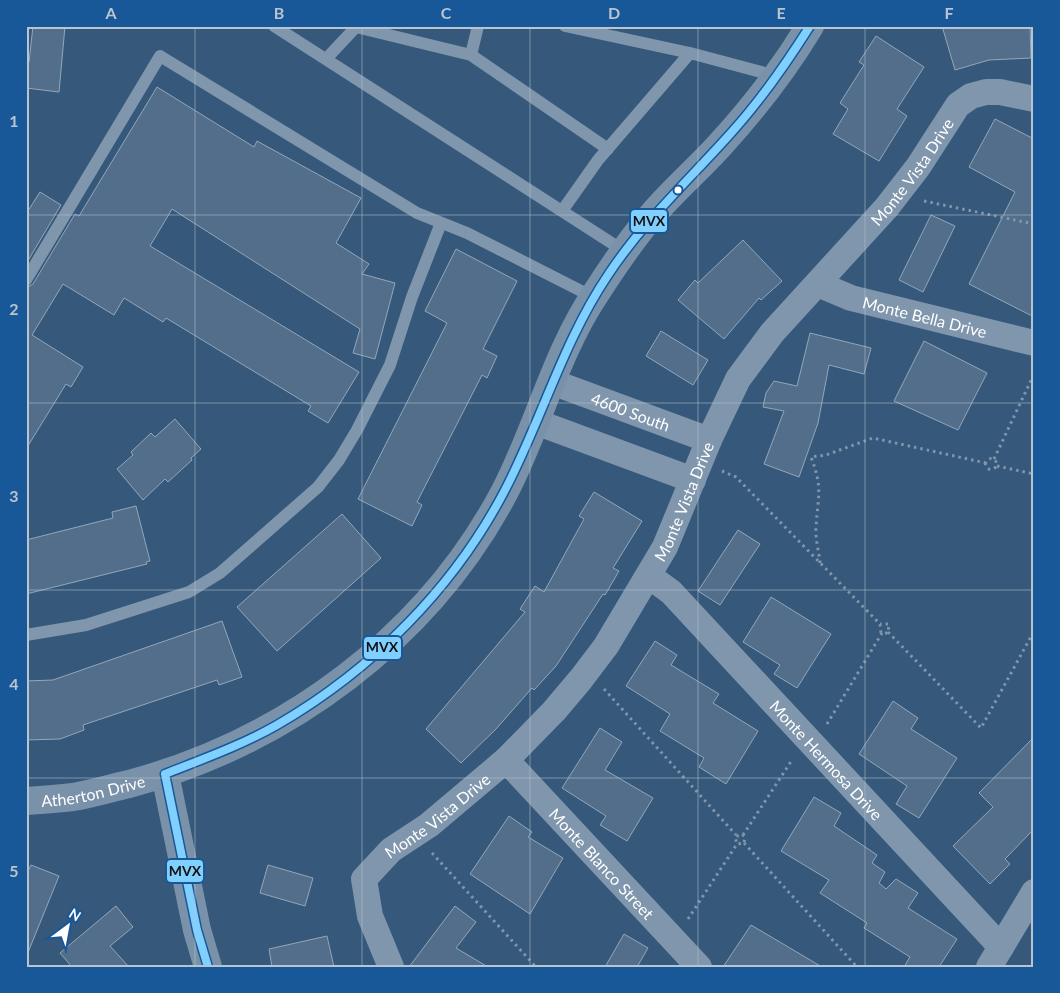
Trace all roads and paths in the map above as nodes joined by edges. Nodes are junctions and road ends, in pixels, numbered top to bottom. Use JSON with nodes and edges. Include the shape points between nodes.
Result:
{"nodes":[{"id":1,"x":274,"y":26,"type":"edge"},
{"id":2,"x":478,"y":26,"type":"edge"},
{"id":3,"x":565,"y":26,"type":"edge"},
{"id":4,"x":810,"y":26,"type":"edge"},
{"id":5,"x":690,"y":53,"type":"junction"},
{"id":6,"x":471,"y":55,"type":"junction"},
{"id":7,"x":326,"y":60,"type":"junction"},
{"id":8,"x":776,"y":76,"type":"junction"},
{"id":9,"x":1034,"y":99,"type":"edge"},
{"id":10,"x":608,"y":149,"type":"junction"},
{"id":11,"x":897,"y":194,"type":"junction"},
{"id":12,"x":562,"y":211,"type":"junction"},
{"id":13,"x":441,"y":223,"type":"junction"},
{"id":14,"x":1034,"y":224,"type":"edge"},
{"id":15,"x":624,"y":251,"type":"junction"},
{"id":16,"x":26,"y":280,"type":"edge"},
{"id":17,"x":818,"y":284,"type":"junction"},
{"id":18,"x":593,"y":297,"type":"junction"},
{"id":19,"x":1034,"y":343,"type":"edge"},
{"id":20,"x":1034,"y":374,"type":"edge"},
{"id":21,"x":552,"y":382,"type":"junction"},
{"id":22,"x":536,"y":422,"type":"junction"},
{"id":23,"x":709,"y":440,"type":"junction"},
{"id":24,"x":994,"y":459,"type":"junction"},
{"id":25,"x":986,"y":463,"type":"junction"},
{"id":26,"x":997,"y":466,"type":"junction"},
{"id":27,"x":1034,"y":474,"type":"edge"},
{"id":28,"x":736,"y":477,"type":"dead end"},
{"id":29,"x":693,"y":480,"type":"junction"},
{"id":30,"x":820,"y":562,"type":"junction"},
{"id":31,"x":649,"y":576,"type":"junction"},
{"id":32,"x":880,"y":624,"type":"junction"},
{"id":33,"x":1034,"y":631,"type":"edge"},
{"id":34,"x":888,"y":632,"type":"junction"},
{"id":35,"x":882,"y":633,"type":"junction"},
{"id":36,"x":26,"y":635,"type":"edge"},
{"id":37,"x":587,"y":671,"type":"junction"},
{"id":38,"x":832,"y":716,"type":"dead end"},
{"id":39,"x":506,"y":760,"type":"junction"},
{"id":40,"x":786,"y":770,"type":"dead end"},
{"id":41,"x":165,"y":774,"type":"junction"},
{"id":42,"x":26,"y":801,"type":"edge"},
{"id":43,"x":415,"y":834,"type":"junction"},
{"id":44,"x":736,"y":835,"type":"junction"},
{"id":45,"x":743,"y":835,"type":"junction"},
{"id":46,"x":744,"y":843,"type":"junction"},
{"id":47,"x":738,"y":844,"type":"junction"},
{"id":48,"x":1034,"y":892,"type":"edge"},
{"id":49,"x":693,"y":912,"type":"dead end"},
{"id":50,"x":995,"y":957,"type":"edge"},
{"id":51,"x":208,"y":967,"type":"edge"},
{"id":52,"x":391,"y":967,"type":"edge"},
{"id":53,"x":536,"y":967,"type":"edge"},
{"id":54,"x":699,"y":967,"type":"edge"},
{"id":55,"x":857,"y":967,"type":"edge"}],
"edges":[{"from":1,"to":7,"type":"lane"},
{"from":2,"to":6,"type":"lane"},
{"from":3,"to":5,"type":"lane"},
{"from":4,"to":8,"type":"street","name":"Atherton Drive"},
{"from":5,"to":8,"type":"lane"},
{"from":5,"to":10,"type":"lane"},
{"from":6,"to":7,"type":"lane","via":[[356,28]]},
{"from":6,"to":10,"type":"lane"},
{"from":7,"to":12,"type":"lane"},
{"from":8,"to":15,"type":"street","name":"Atherton Drive","via":[[720,146],[654,213]]},
{"from":9,"to":11,"type":"street","name":"Monte Vista Drive","via":[[986,92],[971,96],[958,105]]},
{"from":10,"to":12,"type":"lane"},
{"from":11,"to":14,"type":"path"},
{"from":11,"to":17,"type":"street","name":"Monte Vista Drive"},
{"from":12,"to":15,"type":"lane"},
{"from":13,"to":16,"type":"lane","via":[[417,214],[160,56]]},
{"from":13,"to":18,"type":"lane"},
{"from":13,"to":36,"type":"lane","via":[[390,365],[357,430],[318,487],[220,573],[189,592],[86,624]]},
{"from":15,"to":18,"type":"street","name":"Atherton Drive"},
{"from":17,"to":19,"type":"street","name":"Monte Bella Drive","via":[[851,298]]},
{"from":17,"to":23,"type":"street","name":"Monte Vista Drive","via":[[772,333],[738,379]]},
{"from":18,"to":21,"type":"street","name":"Atherton Drive"},
{"from":20,"to":24,"type":"path"},
{"from":21,"to":22,"type":"street","name":"Atherton Drive"},
{"from":21,"to":23,"type":"street","name":"4600 South"},
{"from":22,"to":29,"type":"street"},
{"from":22,"to":41,"type":"street","name":"Atherton Drive","via":[[504,492],[460,562],[421,609],[377,652],[278,725]]},
{"from":23,"to":29,"type":"street","name":"Monte Vista Drive"},
{"from":24,"to":25,"type":"path"},
{"from":24,"to":26,"type":"path"},
{"from":25,"to":26,"type":"path","via":[[990,470]]},
{"from":25,"to":30,"type":"path","via":[[873,438],[811,457],[820,483],[816,528]]},
{"from":26,"to":27,"type":"path"},
{"from":28,"to":30,"type":"path"},
{"from":29,"to":31,"type":"street","name":"Monte Vista Drive"},
{"from":30,"to":32,"type":"path"},
{"from":31,"to":37,"type":"street","name":"Monte Vista Drive"},
{"from":31,"to":50,"type":"street","name":"Monte Hermosa Drive","via":[[671,592]]},
{"from":32,"to":34,"type":"path","via":[[888,624]]},
{"from":32,"to":35,"type":"path"},
{"from":33,"to":34,"type":"path","via":[[981,728]]},
{"from":34,"to":35,"type":"path"},
{"from":35,"to":38,"type":"path"},
{"from":37,"to":39,"type":"street","name":"Monte Vista Drive","via":[[554,711]]},
{"from":37,"to":44,"type":"path"},
{"from":39,"to":43,"type":"street","name":"Monte Vista Drive","via":[[468,795]]},
{"from":39,"to":54,"type":"street","name":"Monte Blanco Street"},
{"from":40,"to":45,"type":"path"},
{"from":41,"to":42,"type":"street","name":"Atherton Drive","via":[[74,797]]},
{"from":41,"to":51,"type":"street","via":[[197,930]]},
{"from":43,"to":52,"type":"street","name":"Monte Vista Drive","via":[[391,850],[364,879],[370,916]]},
{"from":43,"to":53,"type":"path"},
{"from":44,"to":45,"type":"path"},
{"from":44,"to":47,"type":"path"},
{"from":45,"to":46,"type":"path"},
{"from":46,"to":47,"type":"path"},
{"from":46,"to":55,"type":"path"},
{"from":47,"to":49,"type":"path"},
{"from":48,"to":50,"type":"street"}]}
